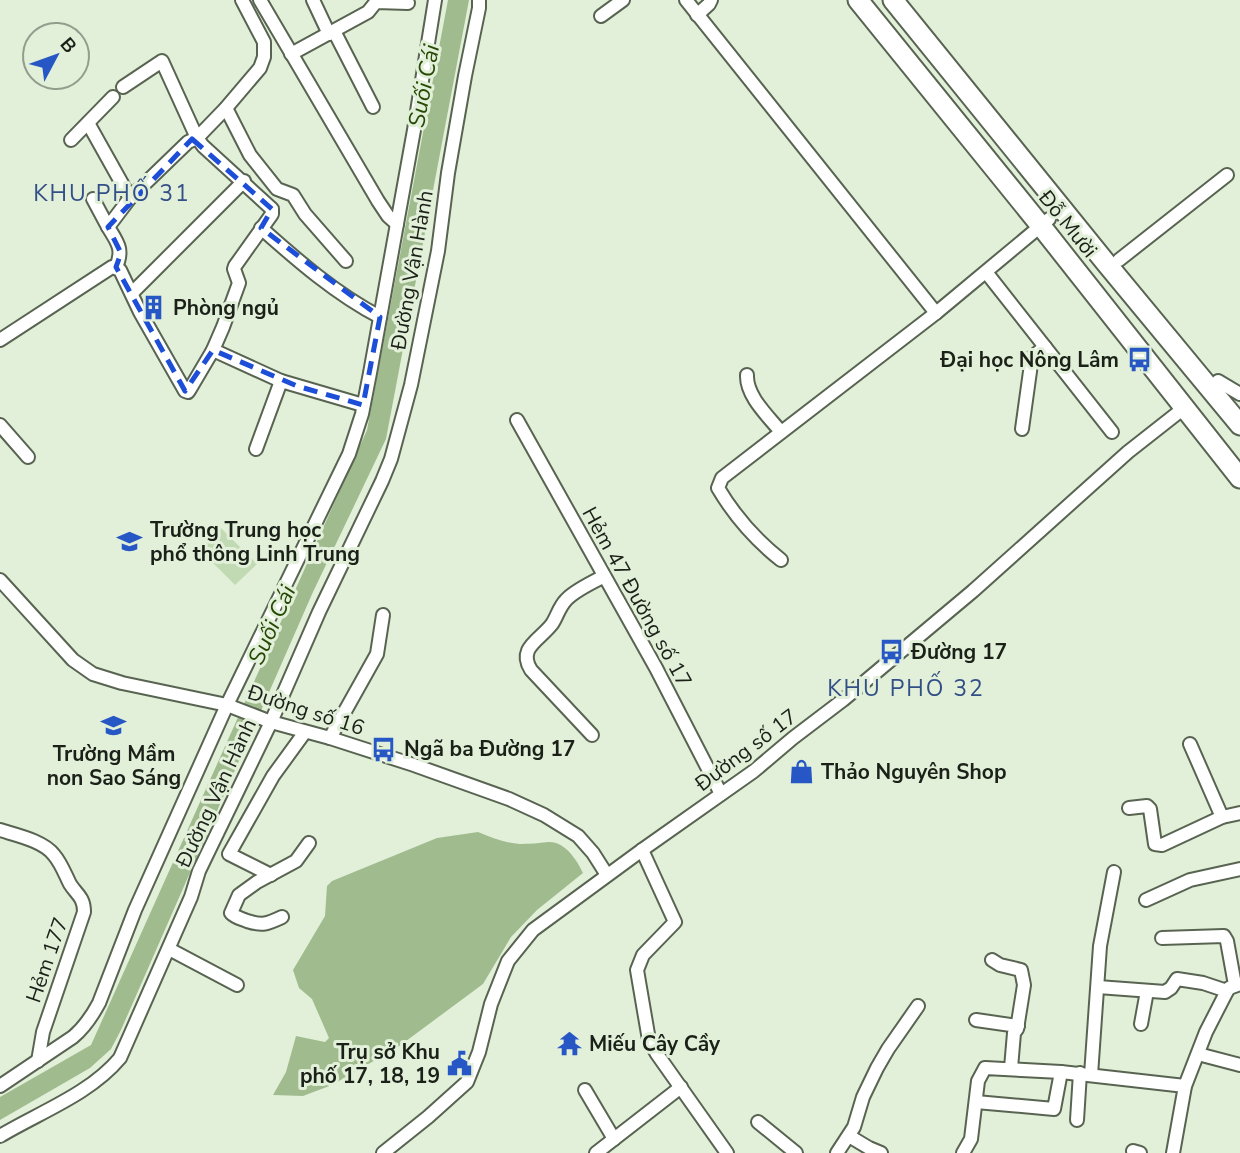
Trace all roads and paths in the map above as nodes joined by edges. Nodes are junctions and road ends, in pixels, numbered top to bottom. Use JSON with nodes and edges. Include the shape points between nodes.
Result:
{"nodes":[{"id":1,"x":242,"y":0,"type":"edge"},
{"id":2,"x":260,"y":0,"type":"edge"},
{"id":3,"x":313,"y":0,"type":"edge"},
{"id":4,"x":435,"y":0,"type":"edge"},
{"id":5,"x":479,"y":0,"type":"edge"},
{"id":6,"x":623,"y":0,"type":"edge"},
{"id":7,"x":686,"y":0,"type":"edge"},
{"id":8,"x":711,"y":0,"type":"edge"},
{"id":9,"x":858,"y":0,"type":"edge"},
{"id":10,"x":871,"y":0,"type":"edge"},
{"id":11,"x":893,"y":0,"type":"edge"},
{"id":12,"x":909,"y":0,"type":"edge"},
{"id":13,"x":408,"y":3,"type":"dead end"},
{"id":14,"x":697,"y":15,"type":"junction"},
{"id":15,"x":601,"y":16,"type":"dead end"},
{"id":16,"x":331,"y":33,"type":"junction"},
{"id":17,"x":291,"y":54,"type":"junction"},
{"id":18,"x":123,"y":87,"type":"dead end"},
{"id":19,"x":113,"y":97,"type":"dead end"},
{"id":20,"x":373,"y":107,"type":"dead end"},
{"id":21,"x":226,"y":108,"type":"junction"},
{"id":22,"x":89,"y":123,"type":"junction"},
{"id":23,"x":197,"y":138,"type":"junction"},
{"id":24,"x":71,"y":140,"type":"dead end"},
{"id":25,"x":1227,"y":175,"type":"dead end"},
{"id":26,"x":244,"y":181,"type":"junction"},
{"id":27,"x":131,"y":198,"type":"junction"},
{"id":28,"x":93,"y":199,"type":"dead end"},
{"id":29,"x":1045,"y":223,"type":"junction"},
{"id":30,"x":397,"y":224,"type":"junction"},
{"id":31,"x":108,"y":227,"type":"junction"},
{"id":32,"x":261,"y":228,"type":"junction"},
{"id":33,"x":1119,"y":260,"type":"junction"},
{"id":34,"x":346,"y":261,"type":"dead end"},
{"id":35,"x":116,"y":267,"type":"junction"},
{"id":36,"x":986,"y":272,"type":"junction"},
{"id":37,"x":132,"y":293,"type":"junction"},
{"id":38,"x":936,"y":313,"type":"junction"},
{"id":39,"x":380,"y":317,"type":"junction"},
{"id":40,"x":0,"y":340,"type":"edge"},
{"id":41,"x":1045,"y":347,"type":"junction"},
{"id":42,"x":213,"y":350,"type":"junction"},
{"id":43,"x":747,"y":375,"type":"dead end"},
{"id":44,"x":281,"y":381,"type":"junction"},
{"id":45,"x":1214,"y":384,"type":"junction"},
{"id":46,"x":1236,"y":401,"type":"edge"},
{"id":47,"x":363,"y":405,"type":"junction"},
{"id":48,"x":1188,"y":405,"type":"junction"},
{"id":49,"x":517,"y":420,"type":"dead end"},
{"id":50,"x":0,"y":425,"type":"edge"},
{"id":51,"x":1204,"y":425,"type":"junction"},
{"id":52,"x":1240,"y":425,"type":"edge"},
{"id":53,"x":1022,"y":429,"type":"dead end"},
{"id":54,"x":781,"y":432,"type":"junction"},
{"id":55,"x":1112,"y":432,"type":"dead end"},
{"id":56,"x":256,"y":449,"type":"dead end"},
{"id":57,"x":28,"y":457,"type":"dead end"},
{"id":58,"x":1240,"y":462,"type":"edge"},
{"id":59,"x":1240,"y":478,"type":"edge"},
{"id":60,"x":781,"y":561,"type":"dead end"},
{"id":61,"x":604,"y":576,"type":"junction"},
{"id":62,"x":0,"y":580,"type":"edge"},
{"id":63,"x":383,"y":615,"type":"dead end"},
{"id":64,"x":232,"y":707,"type":"junction"},
{"id":65,"x":266,"y":720,"type":"junction"},
{"id":66,"x":305,"y":732,"type":"junction"},
{"id":67,"x":592,"y":735,"type":"dead end"},
{"id":68,"x":330,"y":738,"type":"junction"},
{"id":69,"x":1189,"y":744,"type":"dead end"},
{"id":70,"x":721,"y":794,"type":"junction"},
{"id":71,"x":1129,"y":808,"type":"dead end"},
{"id":72,"x":1240,"y":813,"type":"edge"},
{"id":73,"x":1222,"y":817,"type":"junction"},
{"id":74,"x":0,"y":830,"type":"edge"},
{"id":75,"x":309,"y":843,"type":"dead end"},
{"id":76,"x":642,"y":850,"type":"junction"},
{"id":77,"x":1240,"y":869,"type":"edge"},
{"id":78,"x":1114,"y":872,"type":"dead end"},
{"id":79,"x":271,"y":875,"type":"junction"},
{"id":80,"x":607,"y":875,"type":"junction"},
{"id":81,"x":1146,"y":900,"type":"dead end"},
{"id":82,"x":282,"y":917,"type":"dead end"},
{"id":83,"x":1162,"y":938,"type":"dead end"},
{"id":84,"x":169,"y":949,"type":"junction"},
{"id":85,"x":992,"y":960,"type":"dead end"},
{"id":86,"x":237,"y":985,"type":"dead end"},
{"id":87,"x":1098,"y":987,"type":"junction"},
{"id":88,"x":1234,"y":987,"type":"edge"},
{"id":89,"x":1147,"y":991,"type":"junction"},
{"id":90,"x":918,"y":1006,"type":"dead end"},
{"id":91,"x":976,"y":1020,"type":"dead end"},
{"id":92,"x":1141,"y":1024,"type":"dead end"},
{"id":93,"x":1018,"y":1026,"type":"junction"},
{"id":94,"x":1198,"y":1054,"type":"junction"},
{"id":95,"x":38,"y":1061,"type":"junction"},
{"id":96,"x":1240,"y":1065,"type":"edge"},
{"id":97,"x":1011,"y":1069,"type":"junction"},
{"id":98,"x":1061,"y":1072,"type":"junction"},
{"id":99,"x":1086,"y":1074,"type":"junction"},
{"id":100,"x":0,"y":1086,"type":"edge"},
{"id":101,"x":1185,"y":1086,"type":"junction"},
{"id":102,"x":681,"y":1087,"type":"junction"},
{"id":103,"x":585,"y":1090,"type":"dead end"},
{"id":104,"x":976,"y":1102,"type":"junction"},
{"id":105,"x":1077,"y":1120,"type":"dead end"},
{"id":106,"x":758,"y":1122,"type":"dead end"},
{"id":107,"x":0,"y":1136,"type":"edge"},
{"id":108,"x":849,"y":1136,"type":"junction"},
{"id":109,"x":614,"y":1139,"type":"junction"},
{"id":110,"x":383,"y":1153,"type":"edge"},
{"id":111,"x":596,"y":1153,"type":"edge"},
{"id":112,"x":727,"y":1153,"type":"edge"},
{"id":113,"x":796,"y":1153,"type":"edge"},
{"id":114,"x":837,"y":1153,"type":"edge"},
{"id":115,"x":881,"y":1153,"type":"edge"},
{"id":116,"x":963,"y":1153,"type":"edge"},
{"id":117,"x":1173,"y":1153,"type":"edge"}],
"edges":[{"from":1,"to":21,"type":"street","via":[[264,42],[264,57]]},
{"from":2,"to":17,"type":"street"},
{"from":3,"to":16,"type":"street"},
{"from":4,"to":30,"type":"street","name":"Đường Vận Hành"},
{"from":5,"to":65,"type":"street","name":"Đường Vận Hành","via":[[438,251],[391,459]]},
{"from":6,"to":15,"type":"street"},
{"from":7,"to":14,"type":"street"},
{"from":8,"to":14,"type":"street"},
{"from":9,"to":29,"type":"highway","name":"Đỗ Mười"},
{"from":10,"to":29,"type":"highway","name":"Đỗ Mười"},
{"from":11,"to":45,"type":"highway","name":"Đỗ Mười","via":[[1097,252]]},
{"from":12,"to":33,"type":"highway","name":"Đỗ Mười"},
{"from":13,"to":16,"type":"street","via":[[376,2],[368,12]]},
{"from":14,"to":38,"type":"street"},
{"from":16,"to":17,"type":"street"},
{"from":16,"to":20,"type":"street"},
{"from":17,"to":30,"type":"street","via":[[377,201]]},
{"from":18,"to":23,"type":"street","via":[[162,61]]},
{"from":19,"to":22,"type":"street"},
{"from":21,"to":23,"type":"street"},
{"from":21,"to":34,"type":"street","via":[[250,155],[276,189],[293,195]]},
{"from":22,"to":24,"type":"street"},
{"from":22,"to":27,"type":"street"},
{"from":23,"to":26,"type":"street"},
{"from":23,"to":27,"type":"street"},
{"from":25,"to":33,"type":"street"},
{"from":26,"to":32,"type":"street","via":[[272,209]]},
{"from":26,"to":37,"type":"street"},
{"from":27,"to":31,"type":"street"},
{"from":28,"to":31,"type":"street"},
{"from":29,"to":36,"type":"street"},
{"from":29,"to":48,"type":"highway","name":"Đỗ Mười"},
{"from":30,"to":39,"type":"street","name":"Đường Vận Hành"},
{"from":31,"to":35,"type":"street","via":[[121,253]]},
{"from":32,"to":39,"type":"street","via":[[338,291]]},
{"from":32,"to":42,"type":"street","via":[[235,266],[239,282]]},
{"from":33,"to":45,"type":"highway","name":"Đỗ Mười"},
{"from":35,"to":37,"type":"street"},
{"from":35,"to":40,"type":"street"},
{"from":36,"to":38,"type":"street"},
{"from":36,"to":41,"type":"street"},
{"from":37,"to":42,"type":"street","via":[[185,391],[190,390]]},
{"from":38,"to":54,"type":"street"},
{"from":39,"to":47,"type":"street","name":"Đường Vận Hành"},
{"from":41,"to":53,"type":"street","via":[[1032,357]]},
{"from":41,"to":55,"type":"street"},
{"from":42,"to":44,"type":"street"},
{"from":43,"to":54,"type":"street","via":[[750,392]]},
{"from":44,"to":47,"type":"street"},
{"from":44,"to":56,"type":"street"},
{"from":45,"to":46,"type":"highway","name":"Đỗ Mười"},
{"from":45,"to":48,"type":"highway"},
{"from":46,"to":51,"type":"highway"},
{"from":46,"to":52,"type":"highway","name":"Đỗ Mười"},
{"from":47,"to":64,"type":"street","name":"Đường Vận Hành","via":[[349,454]]},
{"from":48,"to":51,"type":"highway","name":"Đỗ Mười"},
{"from":48,"to":70,"type":"street","name":"Đường số 17","via":[[1128,452],[894,658]]},
{"from":49,"to":61,"type":"street","name":"Hẻm 47 Đường số 17"},
{"from":50,"to":57,"type":"street"},
{"from":51,"to":58,"type":"highway","name":"Đỗ Mười"},
{"from":51,"to":59,"type":"highway","name":"Đỗ Mười"},
{"from":54,"to":60,"type":"street","via":[[722,478],[718,488],[728,505]]},
{"from":61,"to":67,"type":"street","via":[[564,602],[553,624],[526,655],[531,670]]},
{"from":61,"to":70,"type":"street","name":"Hẻm 47 Đường số 17"},
{"from":62,"to":64,"type":"street","name":"Đường số 16","via":[[73,660],[93,674]]},
{"from":63,"to":68,"type":"street","via":[[377,654]]},
{"from":64,"to":65,"type":"street","name":"Đường số 16"},
{"from":64,"to":95,"type":"street","name":"Đường Vận Hành","via":[[135,910],[95,1010],[79,1032]]},
{"from":65,"to":66,"type":"street","name":"Đường số 16"},
{"from":65,"to":84,"type":"street","name":"Đường Vận Hành"},
{"from":66,"to":68,"type":"street","name":"Đường số 16"},
{"from":66,"to":79,"type":"street","via":[[272,776],[229,854]]},
{"from":68,"to":80,"type":"street","name":"Đường số 16","via":[[544,815],[578,836]]},
{"from":69,"to":73,"type":"street"},
{"from":70,"to":76,"type":"street","name":"Đường số 17"},
{"from":71,"to":73,"type":"street","via":[[1150,809],[1155,844],[1162,845]]},
{"from":72,"to":73,"type":"street"},
{"from":74,"to":95,"type":"street","name":"Hẻm 177","via":[[50,850],[84,902]]},
{"from":75,"to":79,"type":"street","via":[[296,861]]},
{"from":76,"to":80,"type":"street","name":"Đường số 17"},
{"from":76,"to":102,"type":"street","via":[[675,922],[643,955],[636,971],[649,1040]]},
{"from":77,"to":81,"type":"street","via":[[1190,880]]},
{"from":78,"to":87,"type":"street","via":[[1100,946]]},
{"from":79,"to":82,"type":"street","via":[[239,895],[231,913],[259,925]]},
{"from":80,"to":110,"type":"street","name":"Đường số 17","via":[[533,930],[517,948],[498,985],[467,1082]]},
{"from":83,"to":88,"type":"street","via":[[1224,936]]},
{"from":84,"to":86,"type":"street"},
{"from":84,"to":107,"type":"street","name":"Đường Vận Hành","via":[[127,1047],[113,1068]]},
{"from":85,"to":93,"type":"street","via":[[1021,970],[1024,985]]},
{"from":87,"to":89,"type":"street"},
{"from":87,"to":99,"type":"street"},
{"from":88,"to":89,"type":"street","via":[[1177,979],[1165,992]]},
{"from":88,"to":94,"type":"street"},
{"from":89,"to":92,"type":"street"},
{"from":90,"to":108,"type":"street","via":[[877,1068]]},
{"from":91,"to":93,"type":"street"},
{"from":93,"to":97,"type":"street"},
{"from":94,"to":96,"type":"street"},
{"from":94,"to":101,"type":"street"},
{"from":95,"to":100,"type":"street","name":"Đường Vận Hành"},
{"from":97,"to":98,"type":"street"},
{"from":97,"to":104,"type":"street","via":[[985,1068]]},
{"from":98,"to":99,"type":"street"},
{"from":98,"to":104,"type":"street","via":[[1054,1109]]},
{"from":99,"to":101,"type":"street"},
{"from":99,"to":105,"type":"street"},
{"from":101,"to":117,"type":"street"},
{"from":102,"to":109,"type":"street"},
{"from":102,"to":112,"type":"street"},
{"from":103,"to":109,"type":"street"},
{"from":104,"to":116,"type":"street","via":[[971,1139]]},
{"from":106,"to":113,"type":"street"},
{"from":108,"to":114,"type":"street"},
{"from":108,"to":115,"type":"street"},
{"from":109,"to":111,"type":"street"}]}
